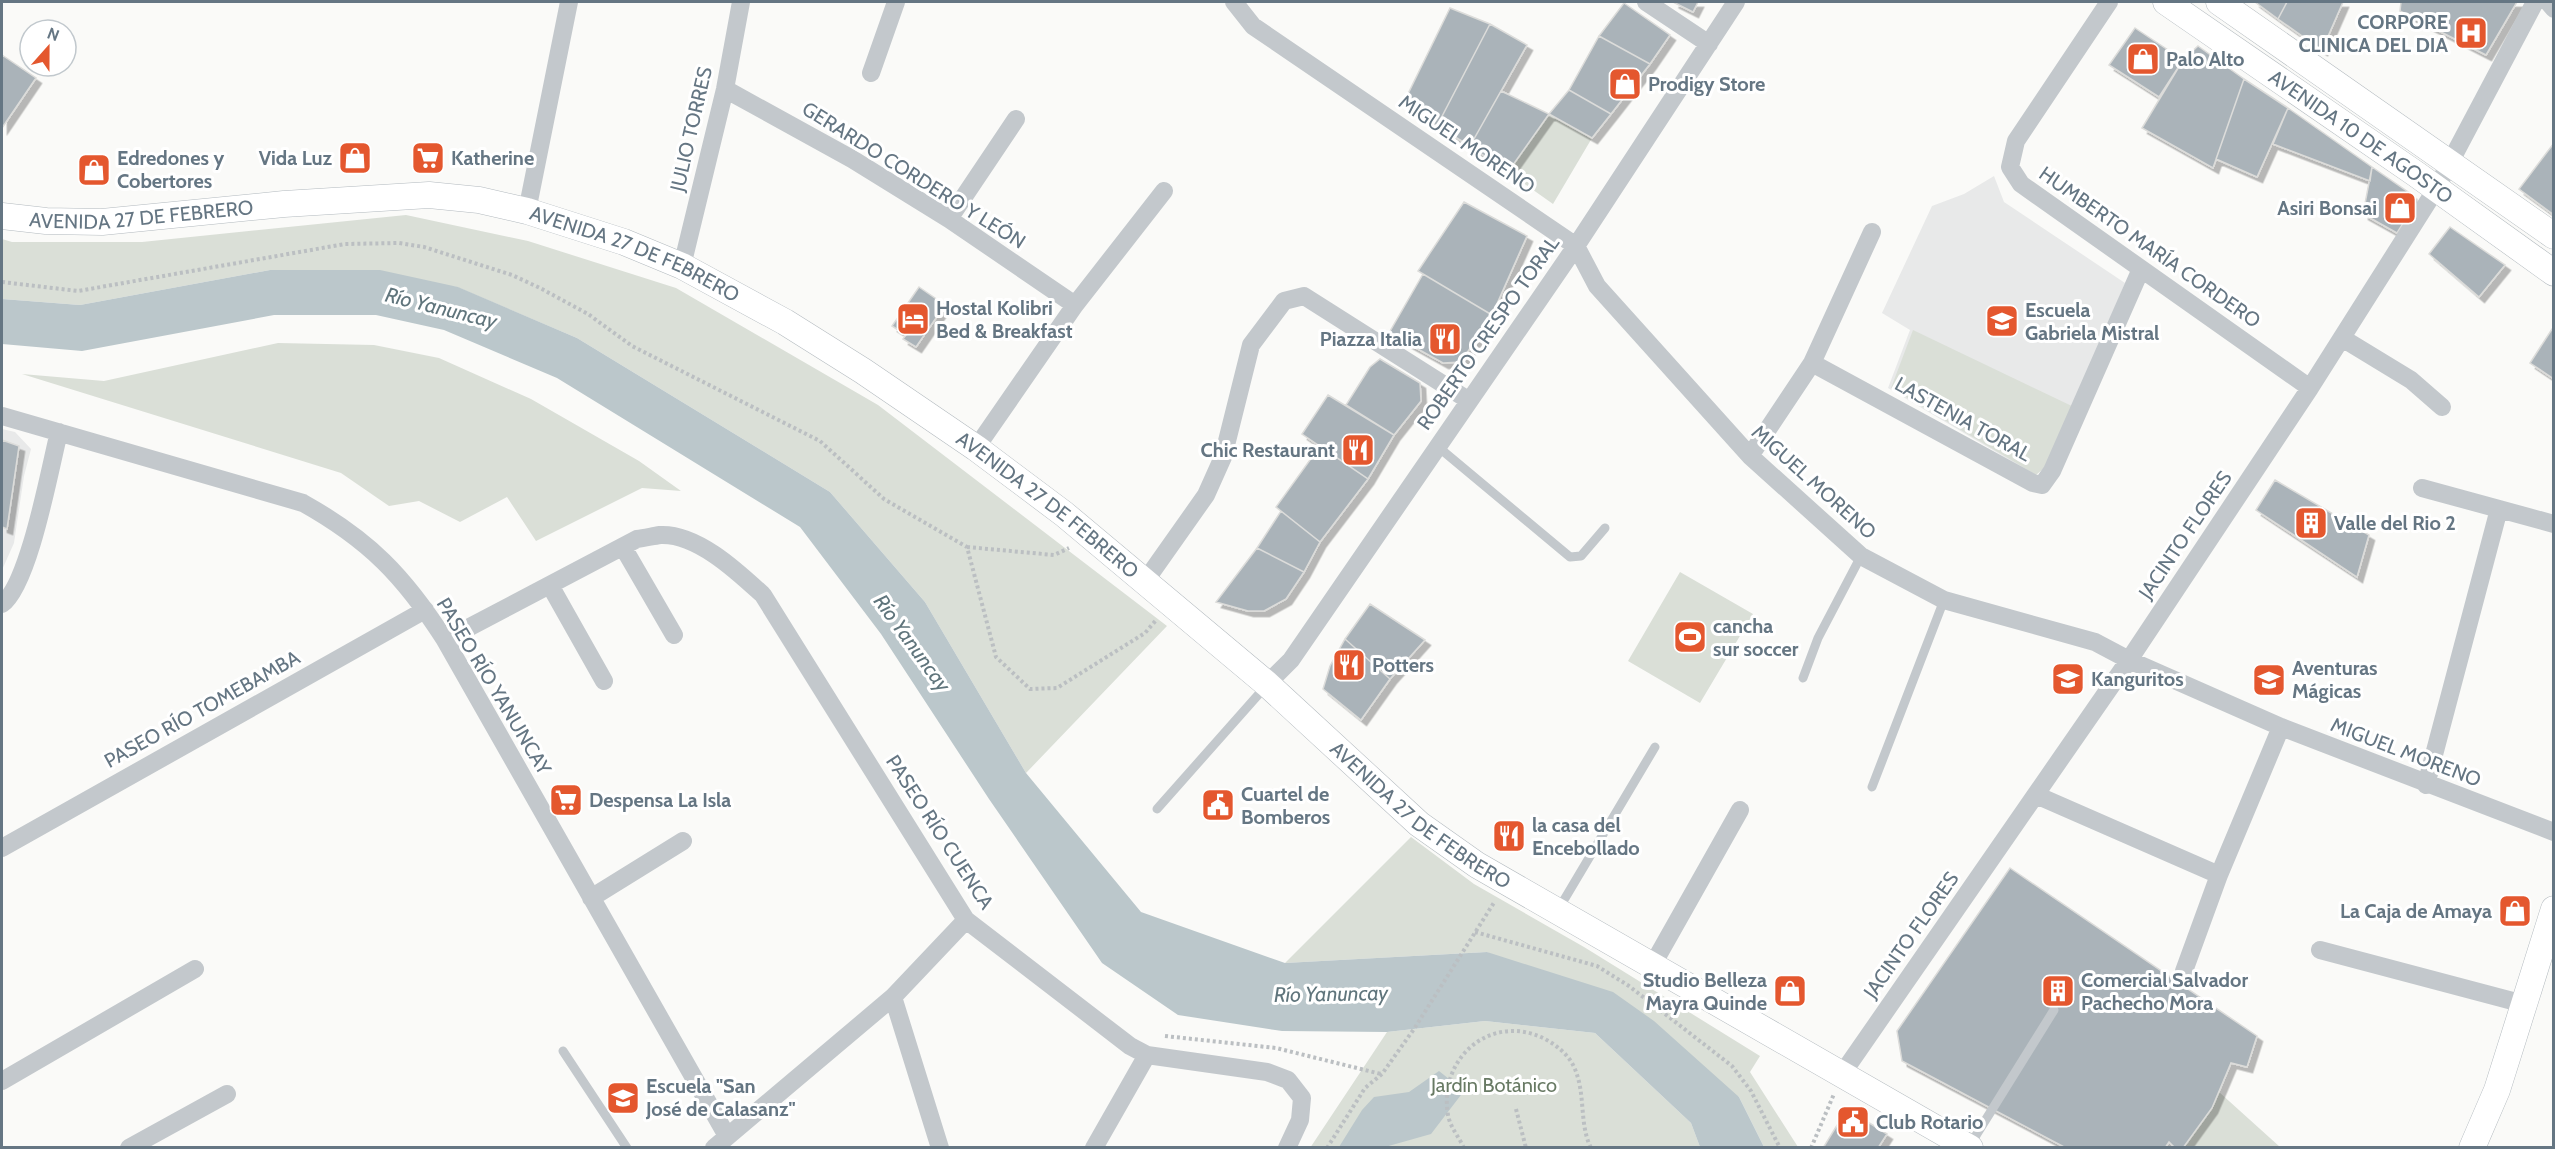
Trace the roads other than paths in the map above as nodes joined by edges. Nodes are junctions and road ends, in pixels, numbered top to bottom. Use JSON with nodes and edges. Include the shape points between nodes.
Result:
{"nodes":[{"id":1,"x":569,"y":2,"type":"edge"},
{"id":2,"x":741,"y":2,"type":"edge"},
{"id":3,"x":896,"y":2,"type":"edge"},
{"id":4,"x":1234,"y":2,"type":"edge"},
{"id":5,"x":1646,"y":2,"type":"edge"},
{"id":6,"x":1736,"y":2,"type":"edge"},
{"id":7,"x":2109,"y":2,"type":"edge"},
{"id":8,"x":2166,"y":2,"type":"edge"},
{"id":9,"x":2219,"y":2,"type":"edge"},
{"id":10,"x":2535,"y":2,"type":"edge"},
{"id":11,"x":2548,"y":2,"type":"edge"},
{"id":12,"x":2553,"y":9,"type":"edge"},
{"id":13,"x":1709,"y":44,"type":"junction"},
{"id":14,"x":871,"y":73,"type":"dead end"},
{"id":15,"x":725,"y":89,"type":"junction"},
{"id":16,"x":1016,"y":119,"type":"dead end"},
{"id":17,"x":2449,"y":160,"type":"junction"},
{"id":18,"x":2436,"y":189,"type":"junction"},
{"id":19,"x":1164,"y":191,"type":"dead end"},
{"id":20,"x":527,"y":211,"type":"junction"},
{"id":21,"x":2,"y":216,"type":"edge"},
{"id":22,"x":949,"y":219,"type":"junction"},
{"id":23,"x":1872,"y":232,"type":"dead end"},
{"id":24,"x":2553,"y":236,"type":"edge"},
{"id":25,"x":1576,"y":246,"type":"junction"},
{"id":26,"x":682,"y":266,"type":"junction"},
{"id":27,"x":2141,"y":269,"type":"junction"},
{"id":28,"x":2553,"y":273,"type":"edge"},
{"id":29,"x":1075,"y":305,"type":"junction"},
{"id":30,"x":2342,"y":338,"type":"junction"},
{"id":31,"x":1812,"y":363,"type":"junction"},
{"id":32,"x":2310,"y":388,"type":"junction"},
{"id":33,"x":1468,"y":400,"type":"junction"},
{"id":34,"x":2442,"y":407,"type":"dead end"},
{"id":35,"x":2,"y":416,"type":"edge"},
{"id":36,"x":59,"y":432,"type":"junction"},
{"id":37,"x":1437,"y":446,"type":"junction"},
{"id":38,"x":976,"y":448,"type":"junction"},
{"id":39,"x":1750,"y":456,"type":"junction"},
{"id":40,"x":2422,"y":488,"type":"dead end"},
{"id":41,"x":2499,"y":510,"type":"junction"},
{"id":42,"x":2553,"y":524,"type":"edge"},
{"id":43,"x":1605,"y":528,"type":"dead end"},
{"id":44,"x":623,"y":547,"type":"junction"},
{"id":45,"x":1861,"y":556,"type":"junction"},
{"id":46,"x":1146,"y":580,"type":"junction"},
{"id":47,"x":551,"y":587,"type":"junction"},
{"id":48,"x":1944,"y":600,"type":"junction"},
{"id":49,"x":2,"y":604,"type":"edge"},
{"id":50,"x":425,"y":610,"type":"junction"},
{"id":51,"x":674,"y":635,"type":"dead end"},
{"id":52,"x":445,"y":640,"type":"junction"},
{"id":53,"x":2129,"y":660,"type":"junction"},
{"id":54,"x":1803,"y":678,"type":"dead end"},
{"id":55,"x":604,"y":681,"type":"dead end"},
{"id":56,"x":1267,"y":684,"type":"junction"},
{"id":57,"x":2281,"y":728,"type":"junction"},
{"id":58,"x":1655,"y":747,"type":"dead end"},
{"id":59,"x":2426,"y":785,"type":"junction"},
{"id":60,"x":1872,"y":787,"type":"dead end"},
{"id":61,"x":2036,"y":795,"type":"junction"},
{"id":62,"x":1157,"y":809,"type":"dead end"},
{"id":63,"x":1740,"y":810,"type":"dead end"},
{"id":64,"x":2553,"y":832,"type":"edge"},
{"id":65,"x":683,"y":841,"type":"dead end"},
{"id":66,"x":2,"y":848,"type":"edge"},
{"id":67,"x":2219,"y":875,"type":"junction"},
{"id":68,"x":591,"y":898,"type":"junction"},
{"id":69,"x":2553,"y":909,"type":"edge"},
{"id":70,"x":1556,"y":912,"type":"junction"},
{"id":71,"x":966,"y":920,"type":"junction"},
{"id":72,"x":2320,"y":950,"type":"dead end"},
{"id":73,"x":2548,"y":953,"type":"edge"},
{"id":74,"x":1652,"y":966,"type":"junction"},
{"id":75,"x":195,"y":969,"type":"dead end"},
{"id":76,"x":2184,"y":971,"type":"dead end"},
{"id":77,"x":893,"y":997,"type":"junction"},
{"id":78,"x":2524,"y":1004,"type":"junction"},
{"id":79,"x":2054,"y":1010,"type":"dead end"},
{"id":80,"x":563,"y":1051,"type":"dead end"},
{"id":81,"x":1147,"y":1055,"type":"junction"},
{"id":82,"x":1842,"y":1074,"type":"junction"},
{"id":83,"x":2,"y":1081,"type":"edge"},
{"id":84,"x":227,"y":1094,"type":"dead end"},
{"id":85,"x":720,"y":1142,"type":"edge"},
{"id":86,"x":1969,"y":1147,"type":"edge"},
{"id":87,"x":129,"y":1148,"type":"edge"},
{"id":88,"x":627,"y":1148,"type":"edge"},
{"id":89,"x":939,"y":1148,"type":"edge"},
{"id":90,"x":1094,"y":1148,"type":"edge"},
{"id":91,"x":1287,"y":1148,"type":"edge"},
{"id":92,"x":2472,"y":1148,"type":"edge"}],
"edges":[{"from":1,"to":20,"type":"street"},
{"from":2,"to":15,"type":"street","name":"JULIO TORRES"},
{"from":3,"to":14,"type":"street"},
{"from":4,"to":25,"type":"street","name":"MIGUEL MORENO","via":[[1253,26]]},
{"from":5,"to":13,"type":"street"},
{"from":6,"to":13,"type":"street","name":"ROBERTO CRESPO TORAL"},
{"from":7,"to":27,"type":"street","name":"HUMBERTO MARÍA CORDERO","via":[[2016,141],[2010,167],[2021,184]]},
{"from":8,"to":18,"type":"street","name":"AVENIDA 10 DE AGOSTO"},
{"from":9,"to":17,"type":"street","name":"AVENIDA 10 DE AGOSTO"},
{"from":10,"to":17,"type":"street","name":"JACINTO FLORES"},
{"from":11,"to":12,"type":"street"},
{"from":13,"to":25,"type":"street","name":"ROBERTO CRESPO TORAL"},
{"from":15,"to":22,"type":"street","name":"GERARDO CORDERO Y LEÓN","via":[[852,159]]},
{"from":15,"to":26,"type":"street","name":"JULIO TORRES"},
{"from":16,"to":22,"type":"street"},
{"from":17,"to":18,"type":"street","name":"JACINTO FLORES"},
{"from":17,"to":24,"type":"street","name":"AVENIDA 10 DE AGOSTO"},
{"from":18,"to":28,"type":"street","name":"AVENIDA 10 DE AGOSTO"},
{"from":18,"to":30,"type":"street","name":"JACINTO FLORES"},
{"from":19,"to":29,"type":"street"},
{"from":20,"to":21,"type":"street","name":"AVENIDA 27 DE FEBRERO","via":[[479,200],[429,195],[102,222]]},
{"from":20,"to":26,"type":"street","name":"AVENIDA 27 DE FEBRERO","via":[[624,242]]},
{"from":22,"to":29,"type":"street","name":"GERARDO CORDERO Y LEÓN"},
{"from":23,"to":31,"type":"street"},
{"from":25,"to":33,"type":"street","name":"ROBERTO CRESPO TORAL"},
{"from":25,"to":39,"type":"street","name":"MIGUEL MORENO","via":[[1597,286]]},
{"from":26,"to":38,"type":"street","name":"AVENIDA 27 DE FEBRERO","via":[[785,322]]},
{"from":27,"to":31,"type":"street","name":"LASTENIA TORAL","via":[[2052,471],[2042,485]]},
{"from":27,"to":32,"type":"street","name":"HUMBERTO MARÍA CORDERO"},
{"from":29,"to":38,"type":"street"},
{"from":30,"to":32,"type":"street","name":"JACINTO FLORES"},
{"from":30,"to":34,"type":"street","via":[[2411,380]]},
{"from":31,"to":39,"type":"street"},
{"from":32,"to":53,"type":"street","name":"JACINTO FLORES"},
{"from":33,"to":37,"type":"street","name":"ROBERTO CRESPO TORAL"},
{"from":33,"to":46,"type":"street","via":[[1304,296],[1284,301],[1251,345],[1223,457],[1206,495]]},
{"from":35,"to":36,"type":"street","name":"PASEO RÍO YANUNCAY"},
{"from":36,"to":49,"type":"street","via":[[27,561]]},
{"from":36,"to":50,"type":"street","name":"PASEO RÍO YANUNCAY","via":[[303,503],[369,546]]},
{"from":37,"to":43,"type":"lane","via":[[1570,557],[1581,556]]},
{"from":37,"to":56,"type":"street","name":"ROBERTO CRESPO TORAL","via":[[1291,660]]},
{"from":38,"to":46,"type":"street","name":"AVENIDA 27 DE FEBRERO"},
{"from":39,"to":45,"type":"street","name":"MIGUEL MORENO"},
{"from":40,"to":41,"type":"street"},
{"from":41,"to":42,"type":"street"},
{"from":41,"to":59,"type":"street"},
{"from":44,"to":47,"type":"street"},
{"from":44,"to":51,"type":"street"},
{"from":44,"to":71,"type":"street","name":"PASEO RÍO CUENCA","via":[[637,539],[662,535],[690,541],[732,566],[763,595]]},
{"from":45,"to":48,"type":"street","name":"MIGUEL MORENO"},
{"from":45,"to":54,"type":"lane","via":[[1818,638]]},
{"from":46,"to":56,"type":"street","name":"AVENIDA 27 DE FEBRERO"},
{"from":47,"to":52,"type":"street"},
{"from":47,"to":55,"type":"street"},
{"from":48,"to":53,"type":"street","name":"MIGUEL MORENO","via":[[2095,642]]},
{"from":48,"to":60,"type":"lane"},
{"from":50,"to":52,"type":"street","name":"PASEO RÍO YANUNCAY"},
{"from":50,"to":66,"type":"street","name":"PASEO RÍO TOMEBAMBA"},
{"from":52,"to":68,"type":"street","name":"PASEO RÍO YANUNCAY"},
{"from":53,"to":57,"type":"street","name":"MIGUEL MORENO"},
{"from":53,"to":61,"type":"street","name":"JACINTO FLORES"},
{"from":56,"to":62,"type":"lane"},
{"from":56,"to":70,"type":"street","name":"AVENIDA 27 DE FEBRERO","via":[[1419,824],[1477,865]]},
{"from":57,"to":59,"type":"street","name":"MIGUEL MORENO"},
{"from":57,"to":67,"type":"street"},
{"from":58,"to":70,"type":"lane"},
{"from":59,"to":64,"type":"street","name":"MIGUEL MORENO"},
{"from":61,"to":67,"type":"street"},
{"from":61,"to":82,"type":"street","name":"JACINTO FLORES"},
{"from":63,"to":74,"type":"street"},
{"from":65,"to":68,"type":"street"},
{"from":67,"to":76,"type":"street"},
{"from":68,"to":85,"type":"street","name":"PASEO RÍO YANUNCAY"},
{"from":69,"to":73,"type":"street"},
{"from":70,"to":74,"type":"street","name":"AVENIDA 27 DE FEBRERO"},
{"from":71,"to":77,"type":"street"},
{"from":71,"to":81,"type":"street","name":"PASEO RÍO CUENCA"},
{"from":72,"to":78,"type":"street"},
{"from":73,"to":78,"type":"street"},
{"from":74,"to":82,"type":"street","name":"AVENIDA 27 DE FEBRERO"},
{"from":75,"to":83,"type":"street"},
{"from":77,"to":85,"type":"street"},
{"from":77,"to":89,"type":"street"},
{"from":78,"to":92,"type":"street","via":[[2497,1090]]},
{"from":79,"to":86,"type":"lane"},
{"from":80,"to":88,"type":"lane"},
{"from":81,"to":90,"type":"street"},
{"from":81,"to":91,"type":"street","name":"PASEO RÍO CUENCA","via":[[1267,1072],[1288,1080],[1302,1098],[1300,1120]]},
{"from":82,"to":86,"type":"street","name":"AVENIDA 27 DE FEBRERO"},
{"from":84,"to":87,"type":"street"}]}
